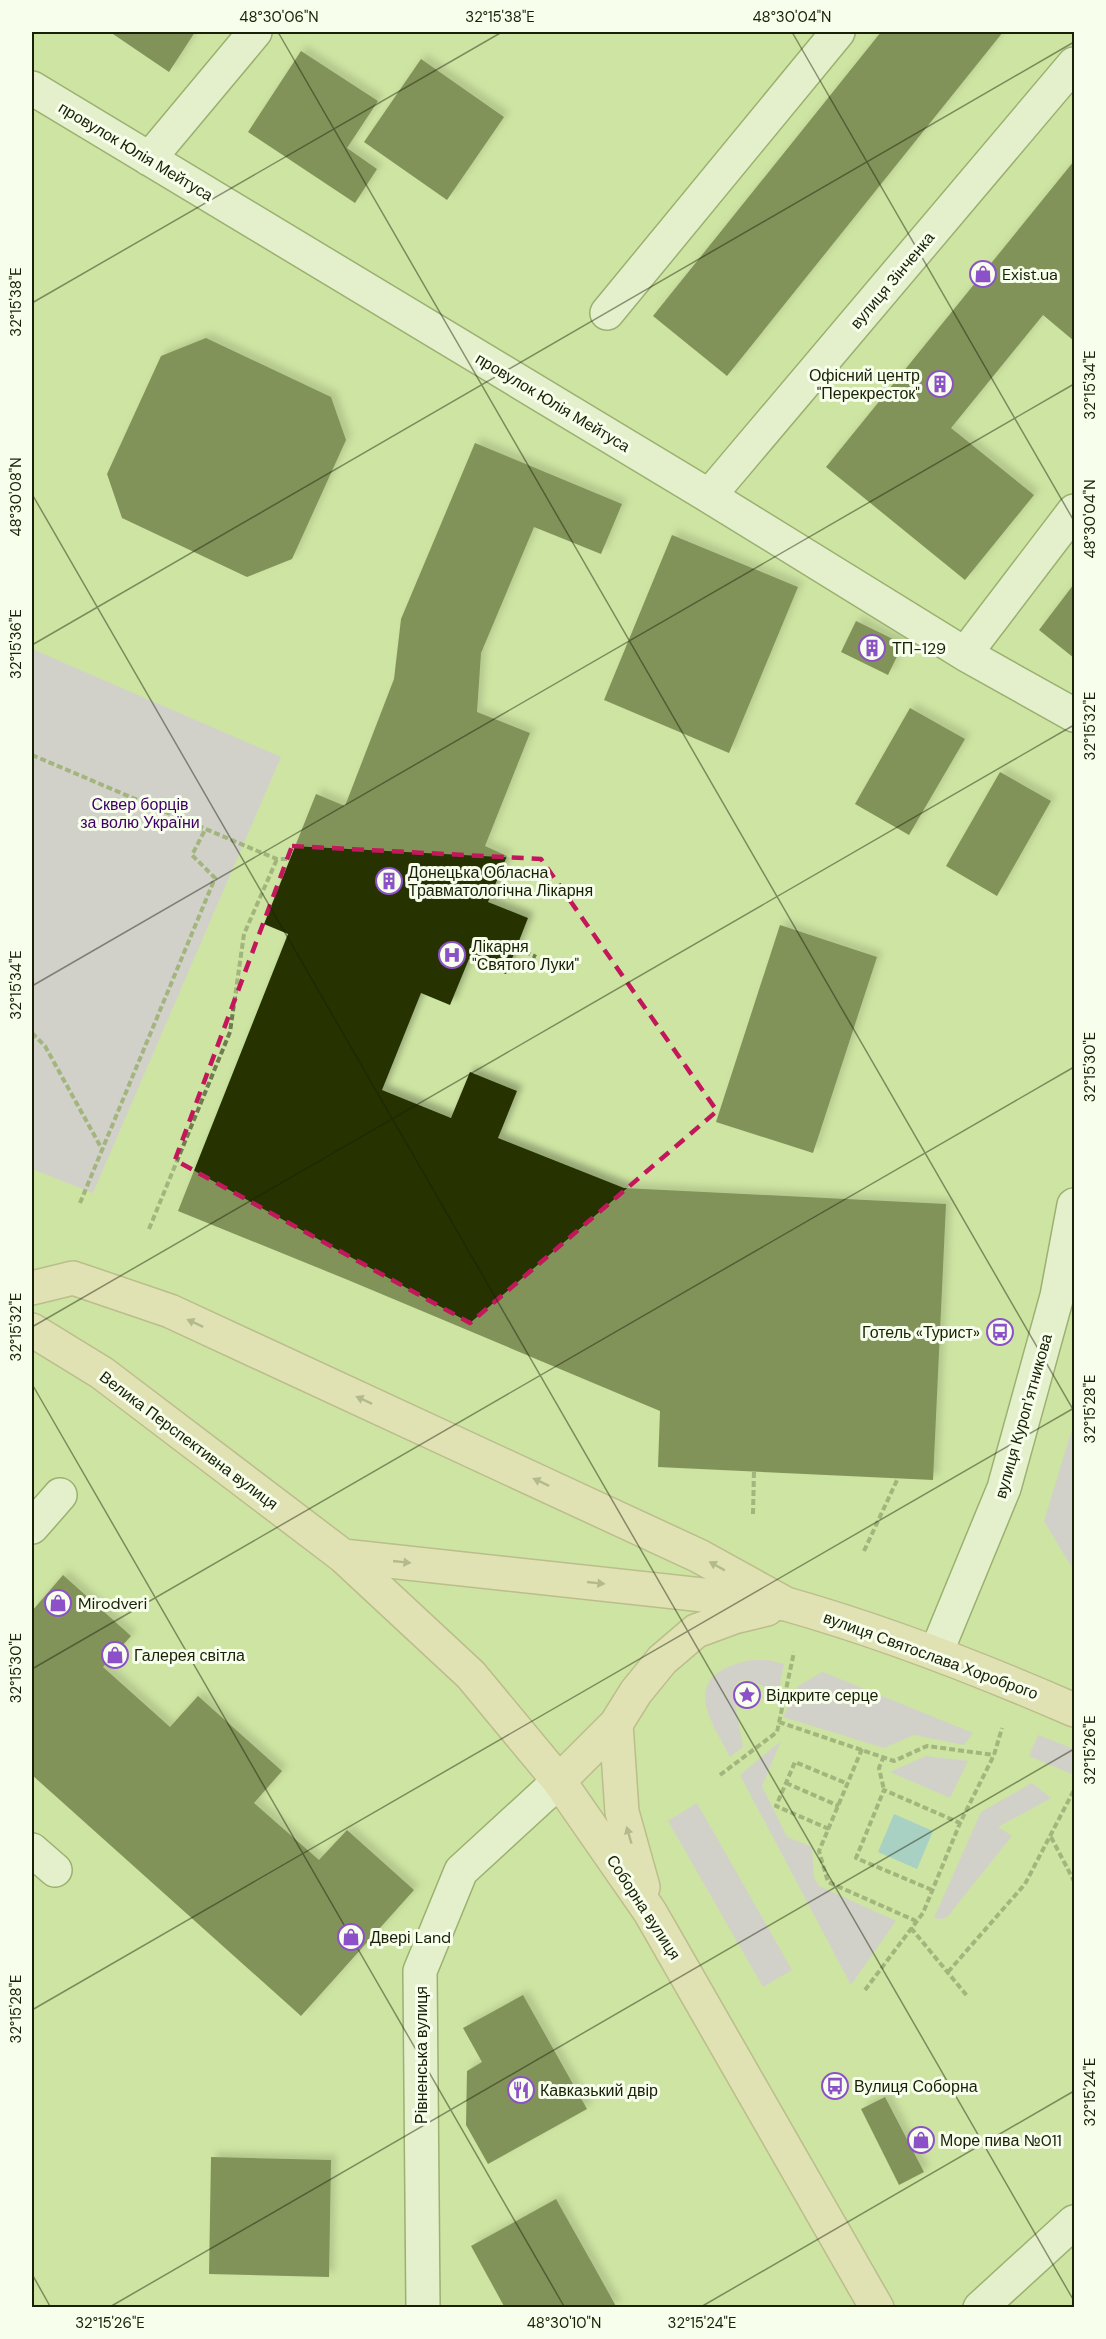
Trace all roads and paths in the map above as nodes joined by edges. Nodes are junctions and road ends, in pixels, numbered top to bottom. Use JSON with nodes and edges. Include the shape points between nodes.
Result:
{"nodes":[{"id":1,"x":255,"y":32,"type":"edge"},
{"id":2,"x":838,"y":32,"type":"edge"},
{"id":3,"x":1074,"y":64,"type":"edge"},
{"id":4,"x":32,"y":88,"type":"edge"},
{"id":5,"x":148,"y":159,"type":"junction"},
{"id":6,"x":607,"y":313,"type":"dead end"},
{"id":7,"x":709,"y":496,"type":"junction"},
{"id":8,"x":1074,"y":511,"type":"edge"},
{"id":9,"x":965,"y":654,"type":"junction"},
{"id":10,"x":1074,"y":715,"type":"edge"},
{"id":11,"x":32,"y":755,"type":"edge"},
{"id":12,"x":205,"y":830,"type":"junction"},
{"id":13,"x":277,"y":859,"type":"junction"},
{"id":14,"x":290,"y":859,"type":"dead end"},
{"id":15,"x":516,"y":946,"type":"dead end"},
{"id":16,"x":537,"y":957,"type":"dead end"},
{"id":17,"x":32,"y":1033,"type":"edge"},
{"id":18,"x":103,"y":1151,"type":"junction"},
{"id":19,"x":80,"y":1203,"type":"dead end"},
{"id":20,"x":1074,"y":1205,"type":"edge"},
{"id":21,"x":149,"y":1229,"type":"dead end"},
{"id":22,"x":32,"y":1288,"type":"edge"},
{"id":23,"x":32,"y":1330,"type":"edge"},
{"id":24,"x":754,"y":1471,"type":"dead end"},
{"id":25,"x":898,"y":1478,"type":"dead end"},
{"id":26,"x":60,"y":1495,"type":"dead end"},
{"id":27,"x":753,"y":1514,"type":"dead end"},
{"id":28,"x":32,"y":1527,"type":"edge"},
{"id":29,"x":864,"y":1551,"type":"dead end"},
{"id":30,"x":344,"y":1556,"type":"junction"},
{"id":31,"x":786,"y":1604,"type":"junction"},
{"id":32,"x":794,"y":1652,"type":"dead end"},
{"id":33,"x":936,"y":1653,"type":"junction"},
{"id":34,"x":1074,"y":1710,"type":"edge"},
{"id":35,"x":779,"y":1722,"type":"junction"},
{"id":36,"x":616,"y":1724,"type":"junction"},
{"id":37,"x":1002,"y":1728,"type":"dead end"},
{"id":38,"x":862,"y":1749,"type":"junction"},
{"id":39,"x":994,"y":1755,"type":"junction"},
{"id":40,"x":884,"y":1756,"type":"junction"},
{"id":41,"x":720,"y":1775,"type":"dead end"},
{"id":42,"x":559,"y":1781,"type":"junction"},
{"id":43,"x":786,"y":1783,"type":"junction"},
{"id":44,"x":848,"y":1784,"type":"junction"},
{"id":45,"x":884,"y":1790,"type":"junction"},
{"id":46,"x":1074,"y":1790,"type":"edge"},
{"id":47,"x":839,"y":1806,"type":"junction"},
{"id":48,"x":960,"y":1823,"type":"junction"},
{"id":49,"x":829,"y":1829,"type":"junction"},
{"id":50,"x":1051,"y":1836,"type":"junction"},
{"id":51,"x":1074,"y":1881,"type":"edge"},
{"id":52,"x":932,"y":1890,"type":"junction"},
{"id":53,"x":650,"y":1912,"type":"junction"},
{"id":54,"x":916,"y":1921,"type":"junction"},
{"id":55,"x":911,"y":1928,"type":"junction"},
{"id":56,"x":948,"y":1972,"type":"junction"},
{"id":57,"x":865,"y":1990,"type":"dead end"},
{"id":58,"x":968,"y":1997,"type":"dead end"},
{"id":59,"x":1074,"y":2222,"type":"edge"},
{"id":60,"x":423,"y":2307,"type":"edge"},
{"id":61,"x":877,"y":2307,"type":"edge"},
{"id":62,"x":980,"y":2307,"type":"edge"}],
"edges":[{"from":1,"to":5,"type":"street"},
{"from":2,"to":6,"type":"street"},
{"from":3,"to":7,"type":"street","name":"вулиця Зінченка"},
{"from":4,"to":5,"type":"street","name":"провулок Юлія Мейтуса"},
{"from":5,"to":7,"type":"street","name":"провулок Юлія Мейтуса"},
{"from":7,"to":9,"type":"street","name":"провулок Юлія Мейтуса"},
{"from":8,"to":9,"type":"street"},
{"from":9,"to":10,"type":"street","name":"провулок Юлія Мейтуса"},
{"from":11,"to":12,"type":"path"},
{"from":12,"to":13,"type":"path"},
{"from":12,"to":18,"type":"path","via":[[192,855],[215,878]]},
{"from":13,"to":14,"type":"path"},
{"from":13,"to":21,"type":"path","via":[[244,934],[230,1032]]},
{"from":15,"to":16,"type":"path"},
{"from":17,"to":18,"type":"path","via":[[45,1046]]},
{"from":18,"to":19,"type":"path"},
{"from":20,"to":33,"type":"street","name":"вулиця Куропʼятникова","via":[[1057,1296],[1004,1488]]},
{"from":31,"to":22,"type":"main road","one_way":true,"via":[[689,1551],[170,1311],[73,1278]]},
{"from":23,"to":30,"type":"main road","name":"Велика Перспективна вулиця","via":[[102,1373]]},
{"from":24,"to":27,"type":"path"},
{"from":25,"to":29,"type":"path"},
{"from":26,"to":28,"type":"street"},
{"from":30,"to":31,"type":"main road","one_way":true},
{"from":30,"to":42,"type":"main road","name":"Соборна вулиця","via":[[471,1675]]},
{"from":31,"to":33,"type":"main road","name":"вулиця Святослава Хороброго"},
{"from":31,"to":36,"type":"main road","via":[[696,1631],[662,1660]]},
{"from":32,"to":35,"type":"path"},
{"from":33,"to":34,"type":"main road","name":"вулиця Святослава Хороброго"},
{"from":35,"to":38,"type":"path"},
{"from":35,"to":41,"type":"path","via":[[777,1732]]},
{"from":36,"to":42,"type":"main road"},
{"from":53,"to":36,"type":"main road","one_way":true,"via":[[622,1812]]},
{"from":37,"to":39,"type":"path"},
{"from":38,"to":40,"type":"path"},
{"from":38,"to":44,"type":"path"},
{"from":39,"to":40,"type":"path","via":[[927,1746],[894,1761]]},
{"from":39,"to":48,"type":"path"},
{"from":40,"to":45,"type":"path","via":[[879,1768]]},
{"from":42,"to":53,"type":"main road","name":"Соборна вулиця"},
{"from":42,"to":60,"type":"street","name":"Рівненська вулиця","via":[[461,1871],[420,1971]]},
{"from":43,"to":44,"type":"path","via":[[795,1762]]},
{"from":43,"to":47,"type":"path"},
{"from":43,"to":49,"type":"path","via":[[776,1806]]},
{"from":44,"to":47,"type":"path"},
{"from":45,"to":48,"type":"path"},
{"from":45,"to":52,"type":"path","via":[[856,1858]]},
{"from":46,"to":50,"type":"path"},
{"from":47,"to":49,"type":"path"},
{"from":48,"to":52,"type":"path"},
{"from":49,"to":54,"type":"path","via":[[819,1851],[828,1882]]},
{"from":50,"to":51,"type":"path"},
{"from":50,"to":56,"type":"path","via":[[1025,1884]]},
{"from":52,"to":54,"type":"path"},
{"from":53,"to":61,"type":"main road","name":"Соборна вулиця"},
{"from":54,"to":55,"type":"path"},
{"from":55,"to":56,"type":"path"},
{"from":55,"to":57,"type":"path"},
{"from":56,"to":58,"type":"path"},
{"from":59,"to":62,"type":"street"}]}
